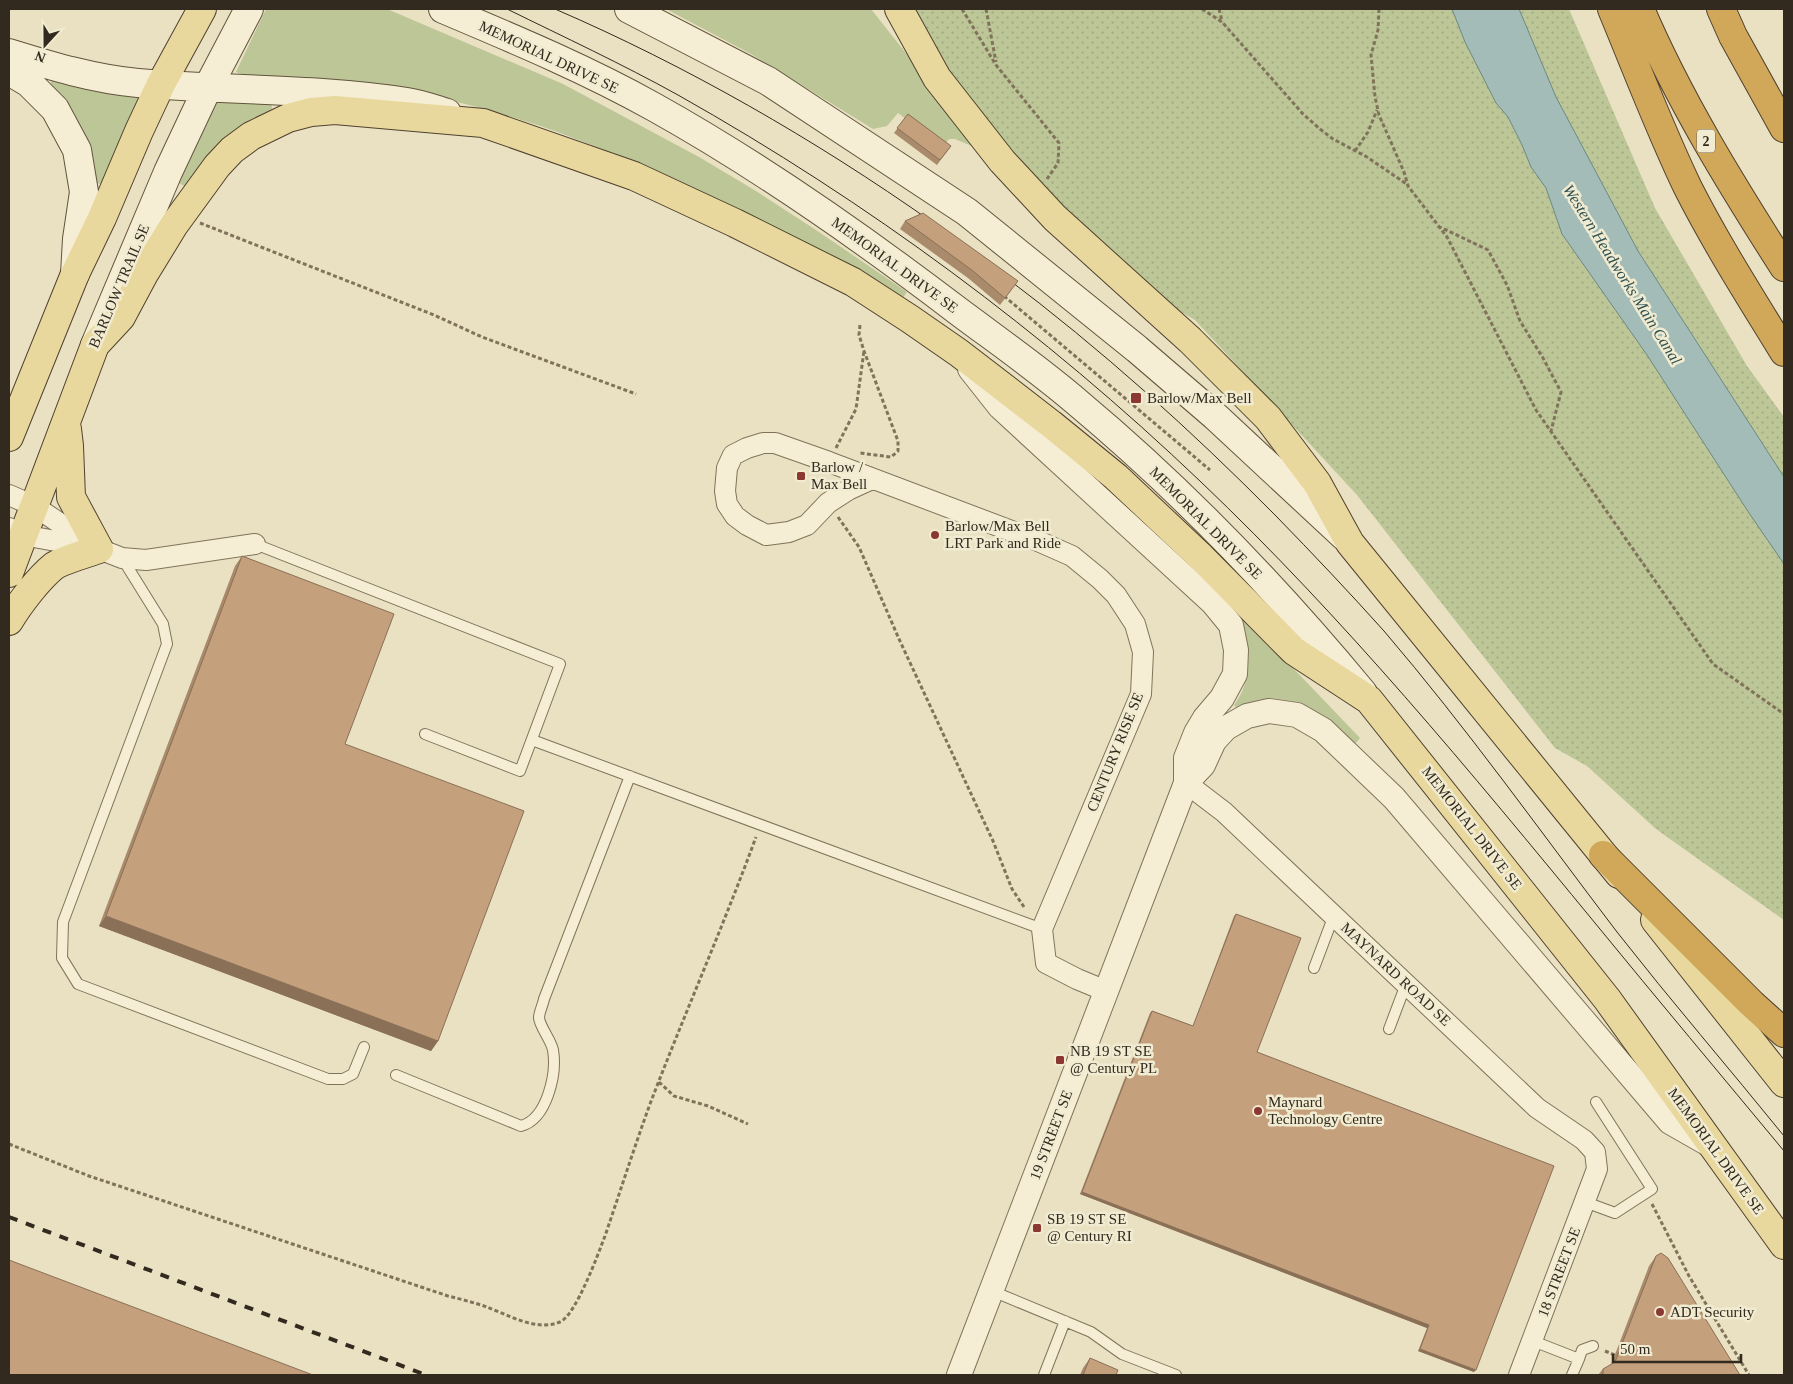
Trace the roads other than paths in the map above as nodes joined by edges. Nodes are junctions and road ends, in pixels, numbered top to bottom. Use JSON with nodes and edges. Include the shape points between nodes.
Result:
{"nodes":[{"id":1,"x":202,"y":9,"type":"edge"},
{"id":2,"x":249,"y":9,"type":"edge"},
{"id":3,"x":442,"y":9,"type":"edge"},
{"id":4,"x":629,"y":9,"type":"edge"},
{"id":5,"x":899,"y":9,"type":"edge"},
{"id":6,"x":1612,"y":9,"type":"edge"},
{"id":7,"x":1640,"y":9,"type":"edge"},
{"id":8,"x":1721,"y":9,"type":"edge"},
{"id":9,"x":9,"y":53,"type":"edge"},
{"id":10,"x":9,"y":71,"type":"edge"},
{"id":11,"x":161,"y":84,"type":"junction"},
{"id":12,"x":207,"y":88,"type":"junction"},
{"id":13,"x":483,"y":123,"type":"junction"},
{"id":14,"x":1784,"y":128,"type":"edge"},
{"id":15,"x":1784,"y":267,"type":"edge"},
{"id":16,"x":75,"y":274,"type":"junction"},
{"id":17,"x":1738,"y":276,"type":"junction"},
{"id":18,"x":1784,"y":342,"type":"edge"},
{"id":19,"x":95,"y":345,"type":"junction"},
{"id":20,"x":1784,"y":352,"type":"edge"},
{"id":21,"x":959,"y":353,"type":"junction"},
{"id":22,"x":32,"y":378,"type":"junction"},
{"id":23,"x":9,"y":404,"type":"edge"},
{"id":24,"x":66,"y":423,"type":"junction"},
{"id":25,"x":9,"y":437,"type":"edge"},
{"id":26,"x":872,"y":479,"type":"junction"},
{"id":27,"x":9,"y":495,"type":"edge"},
{"id":28,"x":34,"y":506,"type":"junction"},
{"id":29,"x":16,"y":531,"type":"edge"},
{"id":30,"x":1350,"y":543,"type":"junction"},
{"id":31,"x":255,"y":544,"type":"joint"},
{"id":32,"x":110,"y":554,"type":"junction"},
{"id":33,"x":9,"y":573,"type":"edge"},
{"id":34,"x":9,"y":621,"type":"edge"},
{"id":35,"x":1369,"y":700,"type":"junction"},
{"id":36,"x":425,"y":734,"type":"dead end"},
{"id":37,"x":532,"y":740,"type":"junction"},
{"id":38,"x":630,"y":776,"type":"junction"},
{"id":39,"x":1186,"y":783,"type":"junction"},
{"id":40,"x":1603,"y":855,"type":"junction"},
{"id":41,"x":1334,"y":915,"type":"junction"},
{"id":42,"x":1042,"y":929,"type":"junction"},
{"id":43,"x":1314,"y":968,"type":"dead end"},
{"id":44,"x":1406,"y":984,"type":"junction"},
{"id":45,"x":1106,"y":991,"type":"junction"},
{"id":46,"x":1389,"y":1029,"type":"dead end"},
{"id":47,"x":1784,"y":1033,"type":"edge"},
{"id":48,"x":364,"y":1047,"type":"dead end"},
{"id":49,"x":396,"y":1075,"type":"dead end"},
{"id":50,"x":1784,"y":1083,"type":"edge"},
{"id":51,"x":1596,"y":1102,"type":"dead end"},
{"id":52,"x":1712,"y":1146,"type":"junction"},
{"id":53,"x":1597,"y":1168,"type":"joint"},
{"id":54,"x":1585,"y":1202,"type":"junction"},
{"id":55,"x":1784,"y":1246,"type":"edge"},
{"id":56,"x":992,"y":1291,"type":"junction"},
{"id":57,"x":1065,"y":1321,"type":"junction"},
{"id":58,"x":1533,"y":1341,"type":"junction"},
{"id":59,"x":1593,"y":1346,"type":"dead end"},
{"id":60,"x":1579,"y":1359,"type":"junction"},
{"id":61,"x":960,"y":1375,"type":"edge"},
{"id":62,"x":1044,"y":1375,"type":"edge"},
{"id":63,"x":1176,"y":1375,"type":"edge"},
{"id":64,"x":1519,"y":1375,"type":"edge"},
{"id":65,"x":1572,"y":1375,"type":"edge"}],
"edges":[{"from":1,"to":11,"type":"main road"},
{"from":2,"to":12,"type":"main road","name":"BARLOW TRAIL SE"},
{"from":3,"to":35,"type":"main road","name":"MEMORIAL DRIVE SE","via":[[565,62],[653,106],[747,162],[894,261],[1077,402],[1160,476],[1279,596]]},
{"from":4,"to":30,"type":"main road","via":[[768,81],[967,212],[1215,416]]},
{"from":5,"to":30,"type":"main road","via":[[937,78],[1002,161],[1055,218],[1190,340],[1268,418],[1317,482]]},
{"from":6,"to":17,"type":"highway","via":[[1688,188]]},
{"from":7,"to":15,"type":"highway","number":"2","via":[[1712,151]]},
{"from":8,"to":14,"type":"highway"},
{"from":9,"to":11,"type":"main road","via":[[66,70],[136,83]]},
{"from":10,"to":16,"type":"main road","via":[[29,83],[55,109],[77,150],[84,192]]},
{"from":11,"to":12,"type":"main road"},
{"from":11,"to":16,"type":"main road"},
{"from":12,"to":13,"type":"main road","via":[[334,93],[409,102]]},
{"from":12,"to":19,"type":"main road","name":"BARLOW TRAIL SE"},
{"from":13,"to":19,"type":"main road","via":[[335,110],[288,118],[251,136],[217,166],[144,274],[121,317]]},
{"from":13,"to":21,"type":"main road","via":[[634,176],[736,223],[853,282]]},
{"from":16,"to":22,"type":"main road"},
{"from":17,"to":18,"type":"highway"},
{"from":17,"to":20,"type":"highway"},
{"from":19,"to":24,"type":"main road","name":"BARLOW TRAIL SE"},
{"from":21,"to":35,"type":"main road","via":[[1116,477],[1294,651]]},
{"from":21,"to":39,"type":"street","via":[[1000,407],[1213,603],[1231,625],[1236,650],[1235,674],[1196,733],[1186,758]]},
{"from":22,"to":23,"type":"main road"},
{"from":22,"to":25,"type":"main road"},
{"from":24,"to":28,"type":"main road","name":"BARLOW TRAIL SE"},
{"from":24,"to":32,"type":"main road","via":[[71,497]]},
{"from":26,"to":26,"type":"street","name":"CENTURY RISE SE","via":[[775,443],[763,443],[733,455],[727,468],[727,504],[735,516],[766,535],[789,532],[807,525],[828,503]]},
{"from":26,"to":42,"type":"street","name":"CENTURY RISE SE","via":[[1038,540],[1072,556],[1100,578],[1136,624],[1143,652],[1141,694]]},
{"from":27,"to":28,"type":"street"},
{"from":28,"to":29,"type":"main road","name":"BARLOW TRAIL SE"},
{"from":28,"to":32,"type":"street"},
{"from":29,"to":32,"type":"street"},
{"from":29,"to":33,"type":"main road","name":"BARLOW TRAIL SE"},
{"from":30,"to":40,"type":"main road"},
{"from":31,"to":32,"type":"street","via":[[146,560]]},
{"from":31,"to":37,"type":"lane","via":[[560,664]]},
{"from":32,"to":34,"type":"main road","via":[[55,565]]},
{"from":32,"to":48,"type":"lane","via":[[163,624],[167,644],[63,922],[62,958],[78,984],[328,1079],[343,1079],[353,1074]]},
{"from":35,"to":52,"type":"main road","name":"MEMORIAL DRIVE SE","via":[[1607,999]]},
{"from":36,"to":37,"type":"lane","via":[[520,771]]},
{"from":37,"to":38,"type":"lane"},
{"from":38,"to":42,"type":"lane"},
{"from":38,"to":49,"type":"lane","via":[[544,999],[539,1019],[552,1048],[555,1069],[544,1105],[530,1124],[521,1126]]},
{"from":39,"to":41,"type":"street","name":"MAYNARD ROAD SE","via":[[1224,812]]},
{"from":39,"to":45,"type":"street","name":"19 STREET SE"},
{"from":39,"to":52,"type":"street","via":[[1203,765],[1214,741],[1226,728],[1247,716],[1269,711],[1297,715],[1323,730],[1394,798],[1670,1122]]},
{"from":40,"to":47,"type":"highway"},
{"from":40,"to":50,"type":"main road"},
{"from":41,"to":43,"type":"lane"},
{"from":41,"to":44,"type":"street","name":"MAYNARD ROAD SE"},
{"from":42,"to":45,"type":"street","name":"CENTURY RISE SE","via":[[1046,962]]},
{"from":44,"to":46,"type":"lane"},
{"from":44,"to":53,"type":"street","name":"MAYNARD ROAD SE","via":[[1537,1108],[1584,1140],[1595,1152]]},
{"from":45,"to":56,"type":"street","name":"19 STREET SE"},
{"from":51,"to":54,"type":"lane","via":[[1652,1189],[1615,1213]]},
{"from":52,"to":55,"type":"main road","name":"MEMORIAL DRIVE SE"},
{"from":53,"to":54,"type":"street","name":"18 STREET SE"},
{"from":54,"to":58,"type":"street","name":"18 STREET SE"},
{"from":56,"to":57,"type":"lane"},
{"from":56,"to":61,"type":"street","name":"19 STREET SE"},
{"from":57,"to":62,"type":"lane"},
{"from":57,"to":63,"type":"lane","via":[[1091,1332],[1122,1354]]},
{"from":58,"to":60,"type":"lane"},
{"from":58,"to":64,"type":"street","name":"18 STREET SE"},
{"from":59,"to":60,"type":"lane","via":[[1582,1350]]},
{"from":60,"to":65,"type":"lane"}]}
